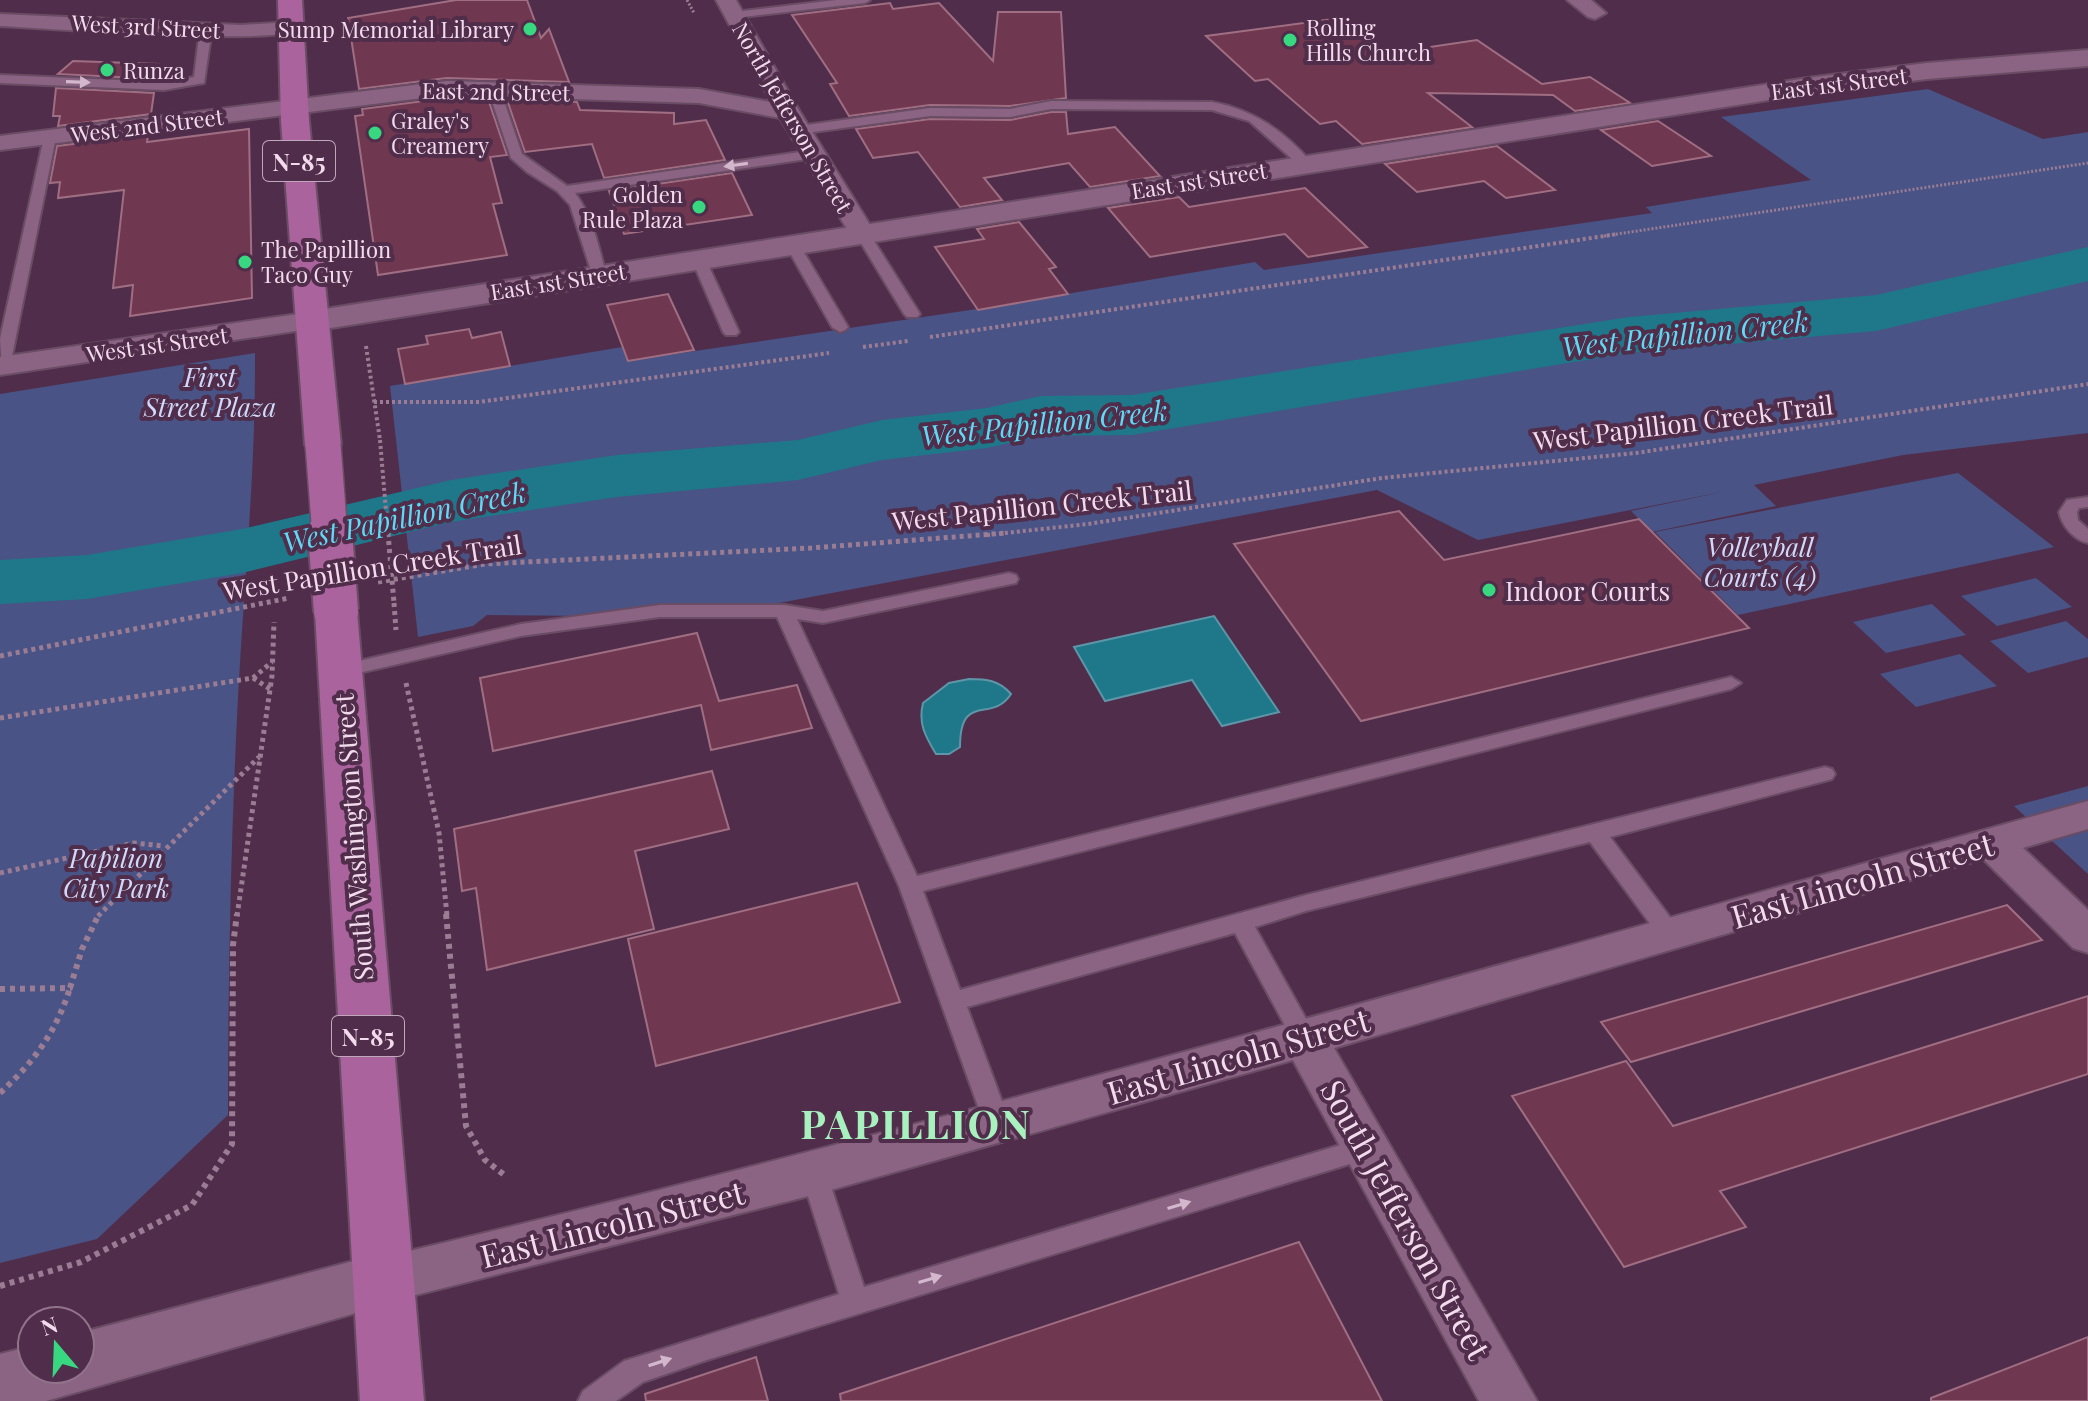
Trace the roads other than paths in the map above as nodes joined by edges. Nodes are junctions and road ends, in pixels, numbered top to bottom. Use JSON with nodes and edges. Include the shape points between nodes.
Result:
{"nodes":[{"id":1,"x":865,"y":0,"type":"edge"},
{"id":2,"x":1577,"y":0,"type":"edge"},
{"id":3,"x":730,"y":8,"type":"edge"},
{"id":4,"x":1595,"y":13,"type":"dead end"},
{"id":5,"x":290,"y":14,"type":"edge"},
{"id":6,"x":0,"y":20,"type":"edge"},
{"id":7,"x":206,"y":29,"type":"junction"},
{"id":8,"x":2088,"y":58,"type":"edge"},
{"id":9,"x":0,"y":79,"type":"edge"},
{"id":10,"x":774,"y":87,"type":"junction"},
{"id":11,"x":494,"y":89,"type":"junction"},
{"id":12,"x":699,"y":96,"type":"junction"},
{"id":13,"x":294,"y":105,"type":"junction"},
{"id":14,"x":794,"y":121,"type":"junction"},
{"id":15,"x":50,"y":137,"type":"junction"},
{"id":16,"x":0,"y":143,"type":"edge"},
{"id":17,"x":814,"y":154,"type":"junction"},
{"id":18,"x":1305,"y":163,"type":"junction"},
{"id":19,"x":565,"y":190,"type":"junction"},
{"id":20,"x":862,"y":233,"type":"junction"},
{"id":21,"x":792,"y":244,"type":"junction"},
{"id":22,"x":698,"y":258,"type":"junction"},
{"id":23,"x":599,"y":274,"type":"junction"},
{"id":24,"x":912,"y":314,"type":"dead end"},
{"id":25,"x":312,"y":321,"type":"junction"},
{"id":26,"x":840,"y":327,"type":"dead end"},
{"id":27,"x":731,"y":332,"type":"dead end"},
{"id":28,"x":1,"y":366,"type":"edge"},
{"id":29,"x":2088,"y":502,"type":"edge"},
{"id":30,"x":2088,"y":538,"type":"edge"},
{"id":31,"x":1009,"y":579,"type":"dead end"},
{"id":32,"x":784,"y":611,"type":"junction"},
{"id":33,"x":341,"y":671,"type":"junction"},
{"id":34,"x":1731,"y":683,"type":"dead end"},
{"id":35,"x":1825,"y":774,"type":"dead end"},
{"id":36,"x":2088,"y":815,"type":"edge"},
{"id":37,"x":1595,"y":833,"type":"junction"},
{"id":38,"x":1991,"y":842,"type":"junction"},
{"id":39,"x":910,"y":886,"type":"junction"},
{"id":40,"x":1241,"y":923,"type":"junction"},
{"id":41,"x":1670,"y":934,"type":"junction"},
{"id":42,"x":2088,"y":936,"type":"edge"},
{"id":43,"x":952,"y":1002,"type":"junction"},
{"id":44,"x":1304,"y":1037,"type":"junction"},
{"id":45,"x":997,"y":1123,"type":"junction"},
{"id":46,"x":1367,"y":1148,"type":"junction"},
{"id":47,"x":813,"y":1171,"type":"junction"},
{"id":48,"x":384,"y":1280,"type":"junction"},
{"id":49,"x":855,"y":1301,"type":"junction"},
{"id":50,"x":96,"y":1358,"type":"edge"},
{"id":51,"x":392,"y":1401,"type":"edge"},
{"id":52,"x":593,"y":1401,"type":"edge"},
{"id":53,"x":1509,"y":1401,"type":"edge"}],
"edges":[{"from":1,"to":3,"type":"lane"},
{"from":2,"to":4,"type":"street"},
{"from":3,"to":10,"type":"street","name":"North Jefferson Street"},
{"from":5,"to":7,"type":"street","name":"West 3rd Street"},
{"from":5,"to":13,"type":"main road","number":"N-85"},
{"from":6,"to":7,"type":"street","name":"West 3rd Street"},
{"from":9,"to":7,"type":"lane","one_way":true,"via":[[164,86],[200,80]]},
{"from":8,"to":18,"type":"main road","name":"East 1st Street","via":[[1807,86]]},
{"from":10,"to":12,"type":"street"},
{"from":10,"to":14,"type":"street","name":"North Jefferson Street"},
{"from":11,"to":12,"type":"street","name":"East 2nd Street"},
{"from":11,"to":13,"type":"street","name":"East 2nd Street","via":[[421,90]]},
{"from":11,"to":19,"type":"lane","via":[[516,155]]},
{"from":12,"to":14,"type":"street"},
{"from":13,"to":15,"type":"street","name":"West 2nd Street"},
{"from":13,"to":25,"type":"main road","number":"N-85"},
{"from":14,"to":17,"type":"street","name":"North Jefferson Street"},
{"from":14,"to":18,"type":"lane","via":[[1010,113],[1051,105],[1212,106],[1254,116]]},
{"from":15,"to":16,"type":"street","name":"West 2nd Street"},
{"from":15,"to":28,"type":"lane"},
{"from":17,"to":19,"type":"lane","one_way":true},
{"from":17,"to":20,"type":"street","name":"North Jefferson Street"},
{"from":18,"to":20,"type":"main road","name":"East 1st Street"},
{"from":19,"to":23,"type":"lane","via":[[579,210]]},
{"from":20,"to":21,"type":"main road","name":"East 1st Street"},
{"from":20,"to":24,"type":"lane"},
{"from":21,"to":22,"type":"main road","name":"East 1st Street"},
{"from":21,"to":26,"type":"lane"},
{"from":22,"to":23,"type":"main road","name":"East 1st Street"},
{"from":22,"to":27,"type":"lane"},
{"from":23,"to":25,"type":"main road","name":"East 1st Street"},
{"from":25,"to":28,"type":"street","name":"West 1st Street"},
{"from":25,"to":33,"type":"main road","name":"South Washington Street","number":"N-85","bridge":true,"via":[[323,445],[319,604]]},
{"from":29,"to":30,"type":"lane","via":[[2073,504],[2068,512],[2070,522]]},
{"from":31,"to":32,"type":"lane","via":[[823,617]]},
{"from":32,"to":33,"type":"lane","via":[[660,611],[521,630]]},
{"from":32,"to":39,"type":"lane"},
{"from":33,"to":48,"type":"main road","name":"South Washington Street","number":"N-85"},
{"from":34,"to":39,"type":"lane"},
{"from":35,"to":37,"type":"lane"},
{"from":36,"to":38,"type":"street","name":"East Lincoln Street"},
{"from":37,"to":40,"type":"lane"},
{"from":37,"to":41,"type":"lane"},
{"from":38,"to":41,"type":"street","name":"East Lincoln Street"},
{"from":38,"to":42,"type":"street"},
{"from":39,"to":43,"type":"lane"},
{"from":40,"to":43,"type":"lane"},
{"from":40,"to":44,"type":"lane"},
{"from":41,"to":44,"type":"street","name":"East Lincoln Street"},
{"from":43,"to":45,"type":"lane"},
{"from":44,"to":45,"type":"street","name":"East Lincoln Street"},
{"from":44,"to":46,"type":"street","name":"South Jefferson Street"},
{"from":45,"to":47,"type":"street","name":"East Lincoln Street"},
{"from":49,"to":46,"type":"lane","one_way":true},
{"from":46,"to":53,"type":"street","name":"South Jefferson Street"},
{"from":47,"to":48,"type":"street","name":"East Lincoln Street"},
{"from":47,"to":49,"type":"lane"},
{"from":48,"to":50,"type":"main road"},
{"from":48,"to":51,"type":"main road","name":"South Washington Street","number":"N-85"},
{"from":52,"to":49,"type":"lane","one_way":true,"via":[[634,1371]]}]}
